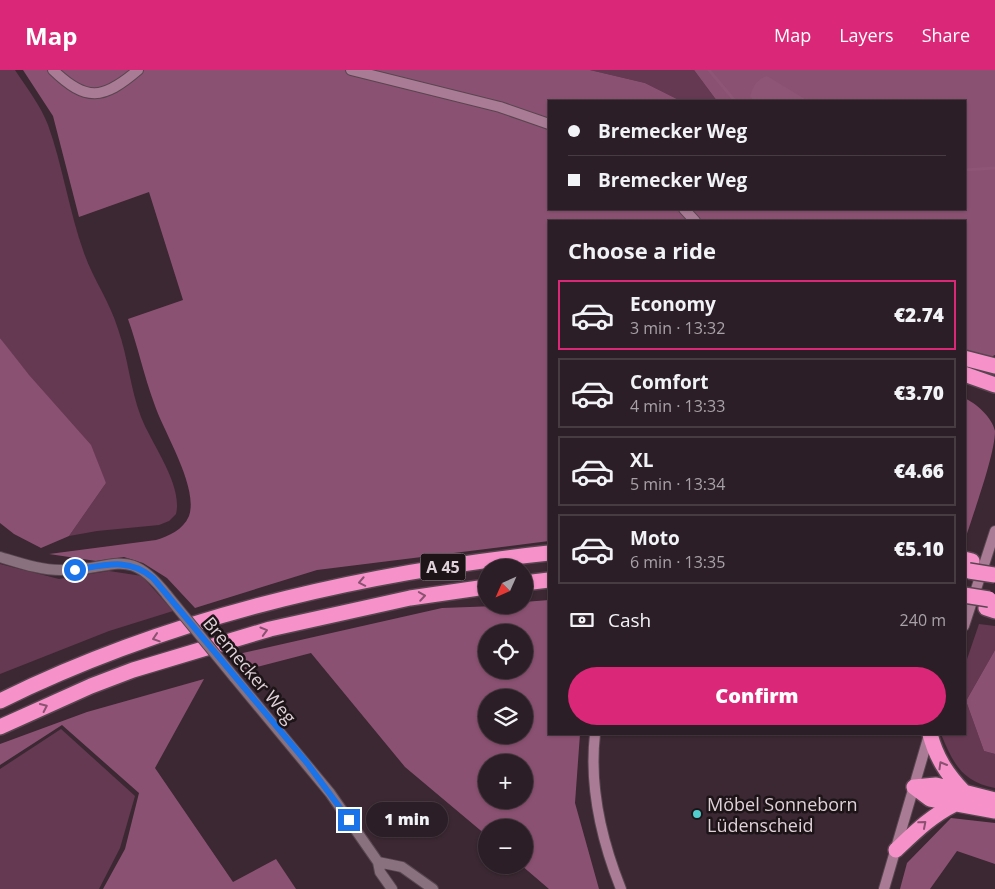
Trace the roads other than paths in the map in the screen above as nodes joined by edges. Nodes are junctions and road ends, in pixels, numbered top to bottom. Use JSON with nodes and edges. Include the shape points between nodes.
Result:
{"nodes":[{"id":1,"x":53,"y":70,"type":"edge"},
{"id":2,"x":138,"y":70,"type":"edge"},
{"id":3,"x":351,"y":70,"type":"edge"},
{"id":4,"x":548,"y":124,"type":"edge"},
{"id":5,"x":685,"y":210,"type":"edge"},
{"id":6,"x":694,"y":220,"type":"edge"},
{"id":7,"x":966,"y":358,"type":"edge"},
{"id":8,"x":993,"y":365,"type":"edge"},
{"id":9,"x":966,"y":375,"type":"edge"},
{"id":10,"x":993,"y":386,"type":"edge"},
{"id":11,"x":995,"y":531,"type":"edge"},
{"id":12,"x":548,"y":554,"type":"edge"},
{"id":13,"x":0,"y":557,"type":"edge"},
{"id":14,"x":967,"y":565,"type":"edge"},
{"id":15,"x":995,"y":570,"type":"edge"},
{"id":16,"x":995,"y":575,"type":"edge"},
{"id":17,"x":548,"y":580,"type":"edge"},
{"id":18,"x":533,"y":582,"type":"edge"},
{"id":19,"x":478,"y":588,"type":"edge"},
{"id":20,"x":966,"y":596,"type":"edge"},
{"id":21,"x":966,"y":600,"type":"edge"},
{"id":22,"x":991,"y":604,"type":"edge"},
{"id":23,"x":966,"y":620,"type":"edge"},
{"id":24,"x":0,"y":701,"type":"edge"},
{"id":25,"x":0,"y":727,"type":"edge"},
{"id":26,"x":595,"y":735,"type":"edge"},
{"id":27,"x":930,"y":735,"type":"edge"},
{"id":28,"x":930,"y":735,"type":"edge"},
{"id":29,"x":914,"y":787,"type":"junction"},
{"id":30,"x":963,"y":791,"type":"junction"},
{"id":31,"x":995,"y":800,"type":"edge"},
{"id":32,"x":955,"y":804,"type":"junction"},
{"id":33,"x":995,"y":811,"type":"edge"},
{"id":34,"x":896,"y":850,"type":"junction"},
{"id":35,"x":378,"y":862,"type":"junction"},
{"id":36,"x":392,"y":889,"type":"edge"},
{"id":37,"x":433,"y":889,"type":"edge"},
{"id":38,"x":621,"y":889,"type":"edge"},
{"id":39,"x":884,"y":889,"type":"edge"}],
"edges":[{"from":1,"to":2,"type":"main road","via":[[74,89],[90,94],[117,87]]},
{"from":3,"to":4,"type":"main road","via":[[500,108]]},
{"from":5,"to":6,"type":"main road"},
{"from":7,"to":8,"type":"highway"},
{"from":9,"to":10,"type":"highway"},
{"from":11,"to":23,"type":"main road"},
{"from":12,"to":24,"type":"highway","number":"A 45","one_way":true,"via":[[413,572],[264,605],[119,650],[35,683]]},
{"from":13,"to":35,"type":"street","name":"Bremecker Weg","bridge":true,"via":[[62,570],[110,564],[137,566],[153,578],[330,793]]},
{"from":14,"to":15,"type":"highway"},
{"from":14,"to":16,"type":"highway","bridge":true},
{"from":17,"to":18,"type":"highway"},
{"from":25,"to":19,"type":"highway","number":"A 45","one_way":true,"via":[[133,670],[270,629],[410,598]]},
{"from":20,"to":22,"type":"highway","bridge":true},
{"from":21,"to":22,"type":"highway"},
{"from":26,"to":38,"type":"main road","via":[[593,777],[597,809]]},
{"from":27,"to":29,"type":"main road"},
{"from":30,"to":28,"type":"highway","one_way":true,"via":[[944,768]]},
{"from":29,"to":30,"type":"highway","via":[[936,785]]},
{"from":29,"to":32,"type":"highway","via":[[930,799]]},
{"from":29,"to":34,"type":"main road"},
{"from":30,"to":31,"type":"highway"},
{"from":32,"to":33,"type":"highway"},
{"from":34,"to":32,"type":"highway","one_way":true,"via":[[924,823]]},
{"from":34,"to":39,"type":"main road"},
{"from":35,"to":36,"type":"street","name":"Bremecker Weg","via":[[380,872]]},
{"from":35,"to":37,"type":"street","via":[[402,867]]}]}
